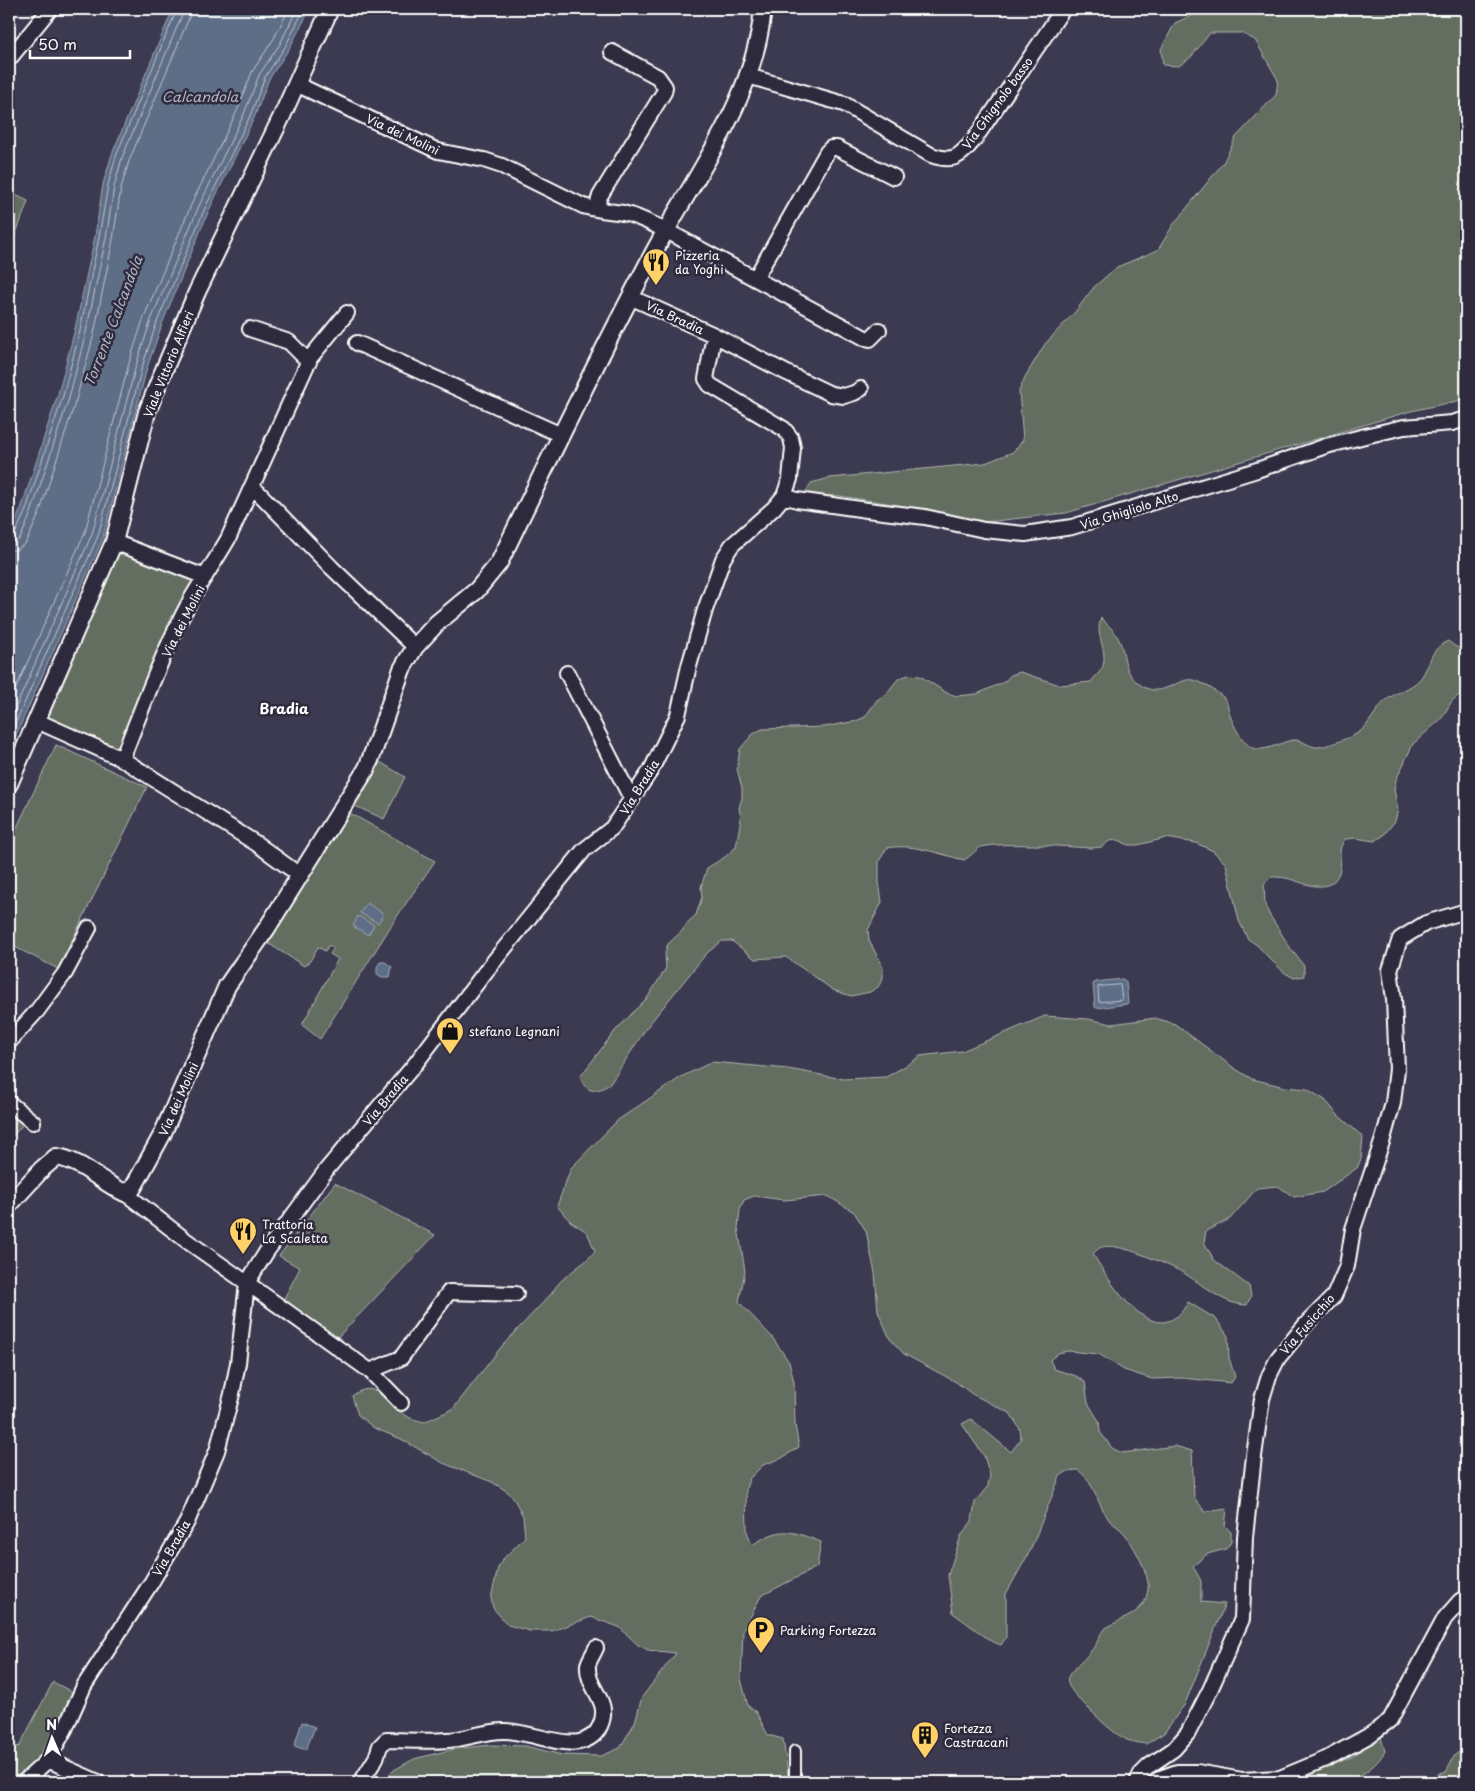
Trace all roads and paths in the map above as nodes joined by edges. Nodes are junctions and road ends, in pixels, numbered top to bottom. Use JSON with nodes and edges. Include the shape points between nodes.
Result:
{"nodes":[{"id":1,"x":50,"y":9,"type":"edge"},
{"id":2,"x":330,"y":9,"type":"edge"},
{"id":3,"x":763,"y":9,"type":"edge"},
{"id":4,"x":1063,"y":9,"type":"edge"},
{"id":5,"x":612,"y":52,"type":"dead end"},
{"id":6,"x":9,"y":59,"type":"edge"},
{"id":7,"x":748,"y":76,"type":"junction"},
{"id":8,"x":296,"y":84,"type":"junction"},
{"id":9,"x":894,"y":177,"type":"dead end"},
{"id":10,"x":596,"y":209,"type":"junction"},
{"id":11,"x":665,"y":230,"type":"junction"},
{"id":12,"x":755,"y":279,"type":"junction"},
{"id":13,"x":630,"y":297,"type":"junction"},
{"id":14,"x":347,"y":313,"type":"dead end"},
{"id":15,"x":250,"y":329,"type":"dead end"},
{"id":16,"x":879,"y":330,"type":"dead end"},
{"id":17,"x":714,"y":335,"type":"junction"},
{"id":18,"x":357,"y":343,"type":"dead end"},
{"id":19,"x":309,"y":362,"type":"junction"},
{"id":20,"x":860,"y":389,"type":"dead end"},
{"id":21,"x":1466,"y":420,"type":"edge"},
{"id":22,"x":561,"y":434,"type":"junction"},
{"id":23,"x":252,"y":486,"type":"junction"},
{"id":24,"x":784,"y":496,"type":"junction"},
{"id":25,"x":114,"y":542,"type":"junction"},
{"id":26,"x":206,"y":577,"type":"junction"},
{"id":27,"x":415,"y":647,"type":"junction"},
{"id":28,"x":567,"y":673,"type":"dead end"},
{"id":29,"x":37,"y":720,"type":"junction"},
{"id":30,"x":122,"y":759,"type":"junction"},
{"id":31,"x":9,"y":784,"type":"edge"},
{"id":32,"x":632,"y":800,"type":"junction"},
{"id":33,"x":298,"y":874,"type":"junction"},
{"id":34,"x":1466,"y":911,"type":"edge"},
{"id":35,"x":89,"y":928,"type":"dead end"},
{"id":36,"x":9,"y":1042,"type":"edge"},
{"id":37,"x":9,"y":1102,"type":"edge"},
{"id":38,"x":33,"y":1122,"type":"dead end"},
{"id":39,"x":125,"y":1193,"type":"junction"},
{"id":40,"x":9,"y":1205,"type":"edge"},
{"id":41,"x":246,"y":1283,"type":"junction"},
{"id":42,"x":516,"y":1294,"type":"dead end"},
{"id":43,"x":370,"y":1370,"type":"junction"},
{"id":44,"x":401,"y":1403,"type":"dead end"},
{"id":45,"x":1466,"y":1597,"type":"edge"},
{"id":46,"x":596,"y":1648,"type":"dead end"},
{"id":47,"x":795,"y":1752,"type":"dead end"},
{"id":48,"x":48,"y":1760,"type":"junction"},
{"id":49,"x":24,"y":1782,"type":"edge"},
{"id":50,"x":98,"y":1782,"type":"edge"},
{"id":51,"x":361,"y":1782,"type":"edge"},
{"id":52,"x":795,"y":1782,"type":"edge"},
{"id":53,"x":1137,"y":1782,"type":"edge"},
{"id":54,"x":1155,"y":1782,"type":"edge"}],
"edges":[{"from":1,"to":6,"type":"street"},
{"from":2,"to":8,"type":"street","name":"Viale Vittorio Alfieri"},
{"from":3,"to":7,"type":"street","name":"Via dei Molini"},
{"from":4,"to":7,"type":"street","name":"Via Ghignolo basso","via":[[974,140],[954,158],[931,155],[844,104]]},
{"from":5,"to":10,"type":"street","via":[[658,77],[664,92],[600,196]]},
{"from":7,"to":11,"type":"street","name":"Via dei Molini","via":[[714,149]]},
{"from":8,"to":10,"type":"street","name":"Via dei Molini","via":[[438,151],[502,166],[583,206]]},
{"from":8,"to":25,"type":"street","name":"Viale Vittorio Alfieri","via":[[197,292],[147,412]]},
{"from":9,"to":12,"type":"street","via":[[837,148],[831,148]]},
{"from":10,"to":11,"type":"street","name":"Via dei Molini","via":[[625,214]]},
{"from":11,"to":12,"type":"street"},
{"from":11,"to":13,"type":"street","name":"Via dei Molini"},
{"from":12,"to":16,"type":"street","via":[[865,338],[870,339]]},
{"from":13,"to":17,"type":"street","name":"Via Bradia"},
{"from":13,"to":22,"type":"street","name":"Via dei Molini"},
{"from":14,"to":19,"type":"street","name":"Via dei Molini"},
{"from":15,"to":19,"type":"street","via":[[289,342]]},
{"from":17,"to":20,"type":"street","via":[[831,394],[844,396]]},
{"from":17,"to":24,"type":"street","name":"Via Bradia","via":[[706,373],[710,385],[784,429],[791,438],[790,480]]},
{"from":18,"to":22,"type":"street"},
{"from":19,"to":23,"type":"street","name":"Via dei Molini"},
{"from":21,"to":24,"type":"street","name":"Via Ghigliolo Alto","via":[[1404,427],[1326,446],[1072,527],[1025,534]]},
{"from":22,"to":27,"type":"street","name":"Via dei Molini","via":[[499,563],[478,590],[437,623]]},
{"from":23,"to":26,"type":"street","name":"Via dei Molini"},
{"from":23,"to":27,"type":"street"},
{"from":24,"to":32,"type":"street","name":"Via Bradia","via":[[732,545],[723,559],[702,620],[678,715]]},
{"from":25,"to":26,"type":"street"},
{"from":25,"to":29,"type":"street","name":"Viale Vittorio Alfieri"},
{"from":26,"to":30,"type":"street","name":"Via dei Molini","via":[[173,638]]},
{"from":27,"to":33,"type":"street","name":"Via dei Molini","via":[[402,669],[366,768]]},
{"from":28,"to":32,"type":"street"},
{"from":29,"to":30,"type":"street"},
{"from":29,"to":31,"type":"street","name":"Viale Vittorio Alfieri"},
{"from":30,"to":33,"type":"street","via":[[257,844]]},
{"from":32,"to":41,"type":"street","name":"Via Bradia","via":[[612,828],[584,850],[416,1064],[327,1169]]},
{"from":33,"to":39,"type":"street","name":"Via dei Molini","via":[[227,986],[162,1135],[133,1188]]},
{"from":34,"to":53,"type":"street","name":"Via Fusicchio","via":[[1426,923],[1400,939],[1390,970],[1397,1069],[1393,1103],[1384,1139],[1352,1229],[1347,1266],[1334,1296],[1278,1358],[1269,1376],[1262,1400],[1253,1465],[1245,1537],[1242,1619],[1188,1733],[1174,1749],[1149,1766]]},
{"from":35,"to":36,"type":"street","via":[[65,973],[37,1012]]},
{"from":37,"to":38,"type":"street"},
{"from":39,"to":40,"type":"street","via":[[70,1161],[56,1157]]},
{"from":39,"to":41,"type":"street"},
{"from":41,"to":43,"type":"street"},
{"from":41,"to":48,"type":"street","name":"Via Bradia","via":[[238,1363],[214,1460],[188,1522],[84,1686]]},
{"from":42,"to":43,"type":"street","via":[[449,1292],[402,1358]]},
{"from":43,"to":44,"type":"street"},
{"from":45,"to":54,"type":"street","via":[[1446,1618],[1390,1720],[1370,1735],[1328,1758],[1280,1778],[1242,1780],[1177,1772]]},
{"from":46,"to":51,"type":"street","via":[[588,1664],[604,1714],[591,1738],[566,1743],[503,1731],[448,1740],[386,1740]]},
{"from":47,"to":52,"type":"street"},
{"from":48,"to":49,"type":"street","name":"Via Bradia"},
{"from":48,"to":50,"type":"street"}]}
